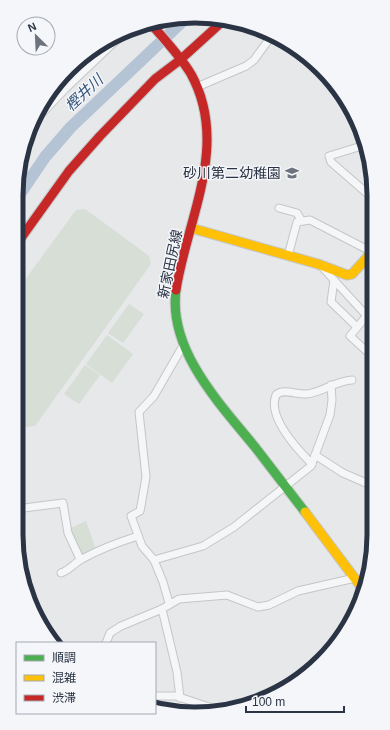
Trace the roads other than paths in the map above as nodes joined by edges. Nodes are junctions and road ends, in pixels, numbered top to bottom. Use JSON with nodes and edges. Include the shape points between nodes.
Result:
{"nodes":[{"id":1,"x":219,"y":24,"type":"edge"},
{"id":2,"x":154,"y":28,"type":"edge"},
{"id":3,"x":269,"y":40,"type":"edge"},
{"id":4,"x":92,"y":57,"type":"edge"},
{"id":5,"x":180,"y":59,"type":"junction"},
{"id":6,"x":197,"y":87,"type":"junction"},
{"id":7,"x":47,"y":107,"type":"edge"},
{"id":8,"x":360,"y":147,"type":"edge"},
{"id":9,"x":367,"y":192,"type":"edge"},
{"id":10,"x":279,"y":208,"type":"dead end"},
{"id":11,"x":301,"y":220,"type":"junction"},
{"id":12,"x":191,"y":228,"type":"junction"},
{"id":13,"x":23,"y":235,"type":"edge"},
{"id":14,"x":367,"y":248,"type":"edge"},
{"id":15,"x":288,"y":256,"type":"junction"},
{"id":16,"x":367,"y":256,"type":"edge"},
{"id":17,"x":321,"y":265,"type":"junction"},
{"id":18,"x":349,"y":276,"type":"junction"},
{"id":19,"x":334,"y":280,"type":"junction"},
{"id":20,"x":341,"y":287,"type":"junction"},
{"id":21,"x":366,"y":315,"type":"joint"},
{"id":22,"x":357,"y":327,"type":"junction"},
{"id":23,"x":184,"y":344,"type":"junction"},
{"id":24,"x":367,"y":352,"type":"edge"},
{"id":25,"x":352,"y":380,"type":"dead end"},
{"id":26,"x":331,"y":385,"type":"junction"},
{"id":27,"x":315,"y":455,"type":"junction"},
{"id":28,"x":312,"y":464,"type":"junction"},
{"id":29,"x":367,"y":483,"type":"edge"},
{"id":30,"x":286,"y":488,"type":"junction"},
{"id":31,"x":23,"y":508,"type":"edge"},
{"id":32,"x":138,"y":536,"type":"junction"},
{"id":33,"x":80,"y":559,"type":"junction"},
{"id":34,"x":154,"y":560,"type":"junction"},
{"id":35,"x":61,"y":574,"type":"dead end"},
{"id":36,"x":355,"y":578,"type":"junction"},
{"id":37,"x":360,"y":585,"type":"edge"},
{"id":38,"x":169,"y":603,"type":"junction"},
{"id":39,"x":162,"y":609,"type":"junction"},
{"id":40,"x":106,"y":642,"type":"edge"},
{"id":41,"x":156,"y":696,"type":"edge"},
{"id":42,"x":180,"y":698,"type":"junction"},
{"id":43,"x":208,"y":707,"type":"edge"}],
"edges":[{"from":1,"to":5,"type":"main road"},
{"from":2,"to":5,"type":"main road","name":"新家田尻線"},
{"from":3,"to":6,"type":"street","via":[[246,66]]},
{"from":4,"to":7,"type":"street"},
{"from":5,"to":6,"type":"main road","name":"新家田尻線"},
{"from":5,"to":13,"type":"main road","via":[[155,80],[100,136],[65,176]]},
{"from":6,"to":12,"type":"main road","name":"新家田尻線","via":[[207,118],[209,148]]},
{"from":8,"to":9,"type":"street","via":[[329,156],[331,162]]},
{"from":10,"to":11,"type":"street","via":[[297,213]]},
{"from":11,"to":14,"type":"street","via":[[310,220]]},
{"from":11,"to":15,"type":"street","via":[[297,222]]},
{"from":12,"to":15,"type":"main road"},
{"from":12,"to":23,"type":"main road","name":"新家田尻線","via":[[175,294],[176,320]]},
{"from":15,"to":17,"type":"main road"},
{"from":16,"to":18,"type":"main road"},
{"from":17,"to":18,"type":"main road"},
{"from":17,"to":19,"type":"street"},
{"from":18,"to":20,"type":"street"},
{"from":19,"to":20,"type":"street"},
{"from":19,"to":22,"type":"street","via":[[331,302]]},
{"from":20,"to":21,"type":"street"},
{"from":21,"to":22,"type":"street"},
{"from":22,"to":24,"type":"street","via":[[350,336]]},
{"from":23,"to":30,"type":"main road","name":"新家田尻線","via":[[214,394]]},
{"from":23,"to":32,"type":"street","via":[[154,396],[139,412],[146,477],[140,511],[131,516]]},
{"from":25,"to":26,"type":"street"},
{"from":26,"to":27,"type":"street","via":[[330,415]]},
{"from":26,"to":28,"type":"street","via":[[308,394],[278,393],[274,400],[278,418],[285,431],[296,448]]},
{"from":27,"to":28,"type":"street"},
{"from":27,"to":29,"type":"street","via":[[343,473]]},
{"from":28,"to":30,"type":"street"},
{"from":30,"to":34,"type":"street","via":[[234,527],[203,546]]},
{"from":30,"to":36,"type":"main road","name":"新家田尻線"},
{"from":31,"to":33,"type":"street","via":[[63,503],[68,533]]},
{"from":32,"to":33,"type":"street","via":[[112,544]]},
{"from":32,"to":34,"type":"street","via":[[144,550]]},
{"from":33,"to":35,"type":"street"},
{"from":34,"to":38,"type":"street"},
{"from":36,"to":37,"type":"main road","name":"新家田尻線"},
{"from":36,"to":38,"type":"street","via":[[298,591],[269,605],[258,606],[227,595],[179,599]]},
{"from":38,"to":39,"type":"street"},
{"from":39,"to":40,"type":"street","via":[[115,629],[110,632]]},
{"from":39,"to":42,"type":"street","via":[[177,672]]},
{"from":41,"to":42,"type":"street"},
{"from":42,"to":43,"type":"street"}]}
